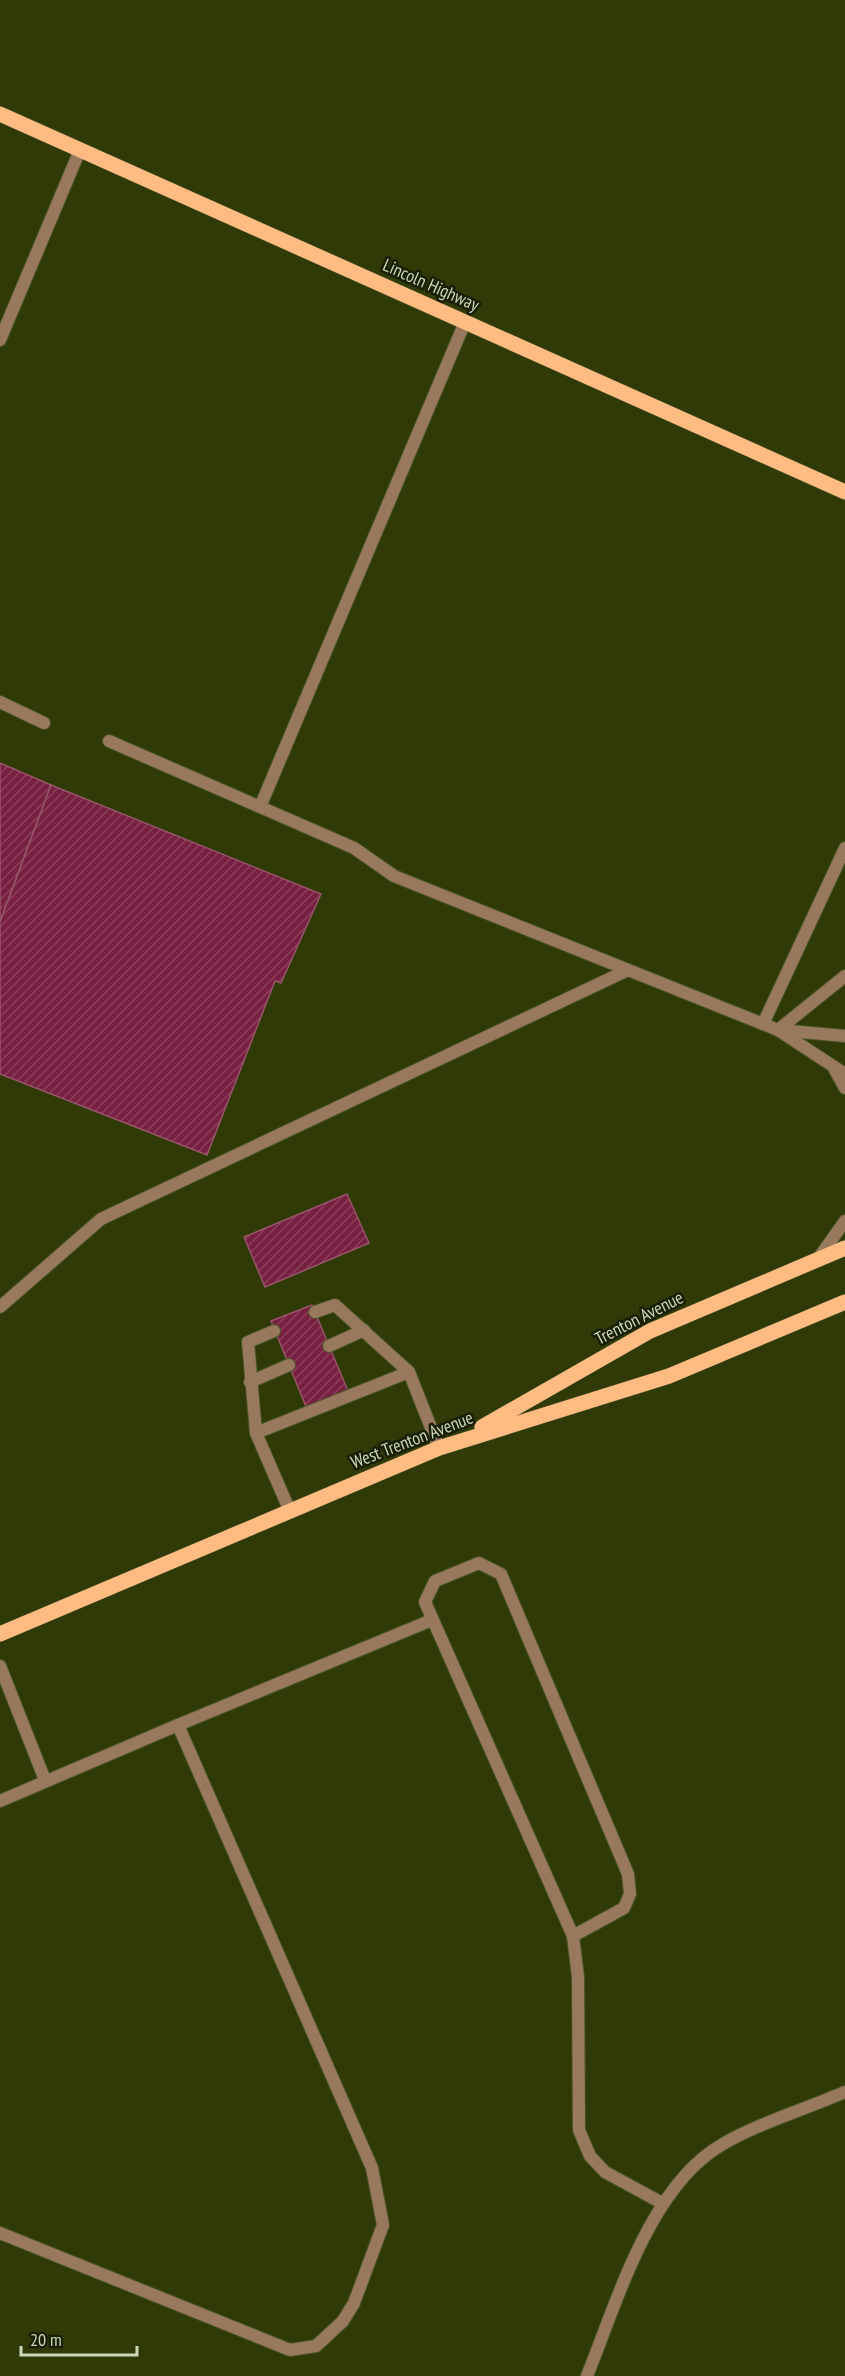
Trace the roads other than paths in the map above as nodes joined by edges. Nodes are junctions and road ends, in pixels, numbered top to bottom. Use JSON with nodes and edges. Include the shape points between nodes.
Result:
{"nodes":[{"id":1,"x":0,"y":114,"type":"edge"},
{"id":2,"x":80,"y":150,"type":"junction"},
{"id":3,"x":465,"y":322,"type":"junction"},
{"id":4,"x":0,"y":340,"type":"edge"},
{"id":5,"x":845,"y":492,"type":"edge"},
{"id":6,"x":0,"y":702,"type":"edge"},
{"id":7,"x":44,"y":723,"type":"dead end"},
{"id":8,"x":110,"y":741,"type":"dead end"},
{"id":9,"x":260,"y":807,"type":"junction"},
{"id":10,"x":845,"y":848,"type":"edge"},
{"id":11,"x":628,"y":970,"type":"junction"},
{"id":12,"x":845,"y":976,"type":"edge"},
{"id":13,"x":763,"y":1024,"type":"junction"},
{"id":14,"x":778,"y":1030,"type":"junction"},
{"id":15,"x":845,"y":1036,"type":"edge"},
{"id":16,"x":840,"y":1072,"type":"edge"},
{"id":17,"x":845,"y":1088,"type":"edge"},
{"id":18,"x":845,"y":1221,"type":"edge"},
{"id":19,"x":845,"y":1248,"type":"edge"},
{"id":20,"x":817,"y":1260,"type":"junction"},
{"id":21,"x":845,"y":1302,"type":"edge"},
{"id":22,"x":0,"y":1307,"type":"edge"},
{"id":23,"x":315,"y":1312,"type":"dead end"},
{"id":24,"x":364,"y":1330,"type":"junction"},
{"id":25,"x":274,"y":1331,"type":"dead end"},
{"id":26,"x":329,"y":1346,"type":"dead end"},
{"id":27,"x":289,"y":1365,"type":"dead end"},
{"id":28,"x":408,"y":1372,"type":"junction"},
{"id":29,"x":250,"y":1382,"type":"junction"},
{"id":30,"x":256,"y":1433,"type":"junction"},
{"id":31,"x":458,"y":1440,"type":"junction"},
{"id":32,"x":439,"y":1448,"type":"junction"},
{"id":33,"x":290,"y":1509,"type":"junction"},
{"id":34,"x":432,"y":1620,"type":"junction"},
{"id":35,"x":0,"y":1634,"type":"edge"},
{"id":36,"x":0,"y":1666,"type":"edge"},
{"id":37,"x":178,"y":1725,"type":"junction"},
{"id":38,"x":45,"y":1780,"type":"junction"},
{"id":39,"x":1,"y":1798,"type":"edge"},
{"id":40,"x":573,"y":1936,"type":"junction"},
{"id":41,"x":845,"y":2092,"type":"edge"},
{"id":42,"x":662,"y":2203,"type":"junction"},
{"id":43,"x":0,"y":2233,"type":"edge"},
{"id":44,"x":586,"y":2376,"type":"edge"}],
"edges":[{"from":1,"to":2,"type":"main road","name":"Lincoln Highway"},
{"from":2,"to":3,"type":"main road","name":"Lincoln Highway"},
{"from":2,"to":4,"type":"street"},
{"from":3,"to":5,"type":"main road","name":"Lincoln Highway"},
{"from":3,"to":9,"type":"street"},
{"from":6,"to":7,"type":"street"},
{"from":8,"to":9,"type":"street"},
{"from":9,"to":11,"type":"street","via":[[354,848],[394,876]]},
{"from":10,"to":13,"type":"street"},
{"from":11,"to":13,"type":"street"},
{"from":11,"to":22,"type":"street","via":[[101,1219]]},
{"from":12,"to":14,"type":"street"},
{"from":13,"to":14,"type":"street"},
{"from":14,"to":15,"type":"street"},
{"from":14,"to":16,"type":"street"},
{"from":16,"to":17,"type":"street"},
{"from":18,"to":20,"type":"street"},
{"from":19,"to":20,"type":"main road","name":"Trenton Avenue"},
{"from":20,"to":31,"type":"main road","name":"Trenton Avenue","via":[[650,1331]]},
{"from":21,"to":31,"type":"main road","name":"West Trenton Avenue","via":[[669,1376]]},
{"from":23,"to":24,"type":"street","via":[[335,1305]]},
{"from":24,"to":26,"type":"street"},
{"from":24,"to":28,"type":"street"},
{"from":25,"to":29,"type":"street","via":[[248,1342]]},
{"from":27,"to":29,"type":"street"},
{"from":28,"to":30,"type":"street"},
{"from":28,"to":32,"type":"street"},
{"from":29,"to":30,"type":"street"},
{"from":30,"to":33,"type":"street"},
{"from":31,"to":32,"type":"main road","name":"West Trenton Avenue"},
{"from":32,"to":33,"type":"main road","name":"West Trenton Avenue"},
{"from":33,"to":35,"type":"main road","name":"West Trenton Avenue"},
{"from":34,"to":37,"type":"street"},
{"from":34,"to":40,"type":"street"},
{"from":34,"to":40,"type":"street","via":[[425,1602],[435,1581],[479,1563],[501,1574],[628,1874],[630,1894],[624,1908]]},
{"from":36,"to":38,"type":"street"},
{"from":37,"to":38,"type":"street"},
{"from":37,"to":43,"type":"street","via":[[372,2168],[383,2224],[354,2303],[343,2321],[316,2346],[290,2350]]},
{"from":38,"to":39,"type":"street"},
{"from":40,"to":42,"type":"street","via":[[578,1977],[579,2130],[590,2156],[605,2172]]},
{"from":41,"to":42,"type":"street","via":[[723,2144],[692,2166]]},
{"from":42,"to":44,"type":"street"}]}
